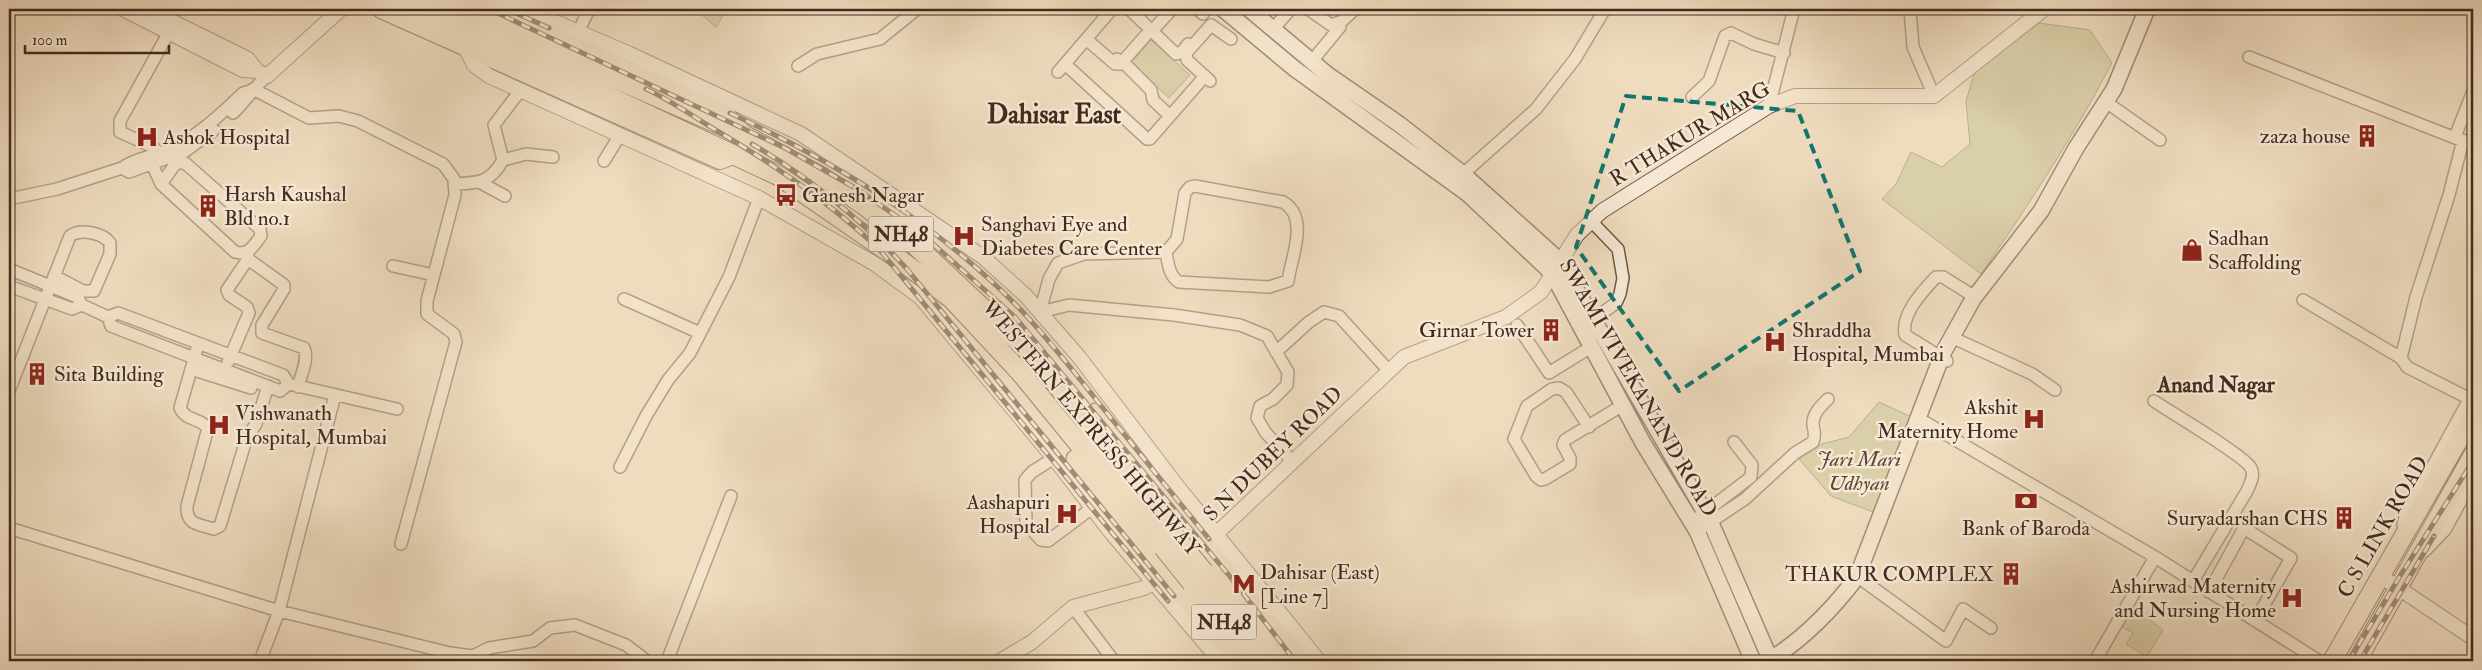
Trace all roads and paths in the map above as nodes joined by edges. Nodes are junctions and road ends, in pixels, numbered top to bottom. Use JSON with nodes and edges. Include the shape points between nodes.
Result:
{"nodes":[{"id":1,"x":123,"y":9,"type":"edge"},
{"id":2,"x":147,"y":9,"type":"edge"},
{"id":3,"x":341,"y":9,"type":"edge"},
{"id":4,"x":381,"y":9,"type":"edge"},
{"id":5,"x":421,"y":9,"type":"edge"},
{"id":6,"x":456,"y":9,"type":"edge"},
{"id":7,"x":498,"y":9,"type":"edge"},
{"id":8,"x":525,"y":9,"type":"edge"},
{"id":9,"x":589,"y":9,"type":"edge"},
{"id":10,"x":917,"y":9,"type":"edge"},
{"id":11,"x":1112,"y":9,"type":"edge"},
{"id":12,"x":1129,"y":9,"type":"edge"},
{"id":13,"x":1172,"y":9,"type":"edge"},
{"id":14,"x":1223,"y":9,"type":"edge"},
{"id":15,"x":1249,"y":9,"type":"edge"},
{"id":16,"x":1283,"y":9,"type":"edge"},
{"id":17,"x":1288,"y":9,"type":"edge"},
{"id":18,"x":1308,"y":9,"type":"edge"},
{"id":19,"x":1355,"y":9,"type":"edge"},
{"id":20,"x":1605,"y":9,"type":"edge"},
{"id":21,"x":1794,"y":9,"type":"edge"},
{"id":22,"x":1910,"y":9,"type":"edge"},
{"id":23,"x":2044,"y":9,"type":"edge"},
{"id":24,"x":2147,"y":9,"type":"edge"},
{"id":25,"x":2157,"y":9,"type":"edge"},
{"id":26,"x":1271,"y":27,"type":"junction"},
{"id":27,"x":1340,"y":27,"type":"dead end"},
{"id":28,"x":169,"y":32,"type":"junction"},
{"id":29,"x":1149,"y":33,"type":"junction"},
{"id":30,"x":1196,"y":34,"type":"dead end"},
{"id":31,"x":575,"y":38,"type":"junction"},
{"id":32,"x":1086,"y":39,"type":"junction"},
{"id":33,"x":1230,"y":39,"type":"dead end"},
{"id":34,"x":465,"y":47,"type":"junction"},
{"id":35,"x":1784,"y":54,"type":"junction"},
{"id":36,"x":1106,"y":56,"type":"junction"},
{"id":37,"x":2249,"y":57,"type":"dead end"},
{"id":38,"x":1312,"y":61,"type":"junction"},
{"id":39,"x":798,"y":66,"type":"dead end"},
{"id":40,"x":262,"y":74,"type":"junction"},
{"id":41,"x":252,"y":90,"type":"junction"},
{"id":42,"x":520,"y":91,"type":"junction"},
{"id":43,"x":2473,"y":91,"type":"edge"},
{"id":44,"x":1934,"y":96,"type":"junction"},
{"id":45,"x":1692,"y":97,"type":"dead end"},
{"id":46,"x":2109,"y":104,"type":"junction"},
{"id":47,"x":1769,"y":106,"type":"junction"},
{"id":48,"x":1170,"y":116,"type":"junction"},
{"id":49,"x":620,"y":135,"type":"junction"},
{"id":50,"x":746,"y":136,"type":"junction"},
{"id":51,"x":2160,"y":140,"type":"dead end"},
{"id":52,"x":2464,"y":140,"type":"edge"},
{"id":53,"x":159,"y":153,"type":"junction"},
{"id":54,"x":736,"y":154,"type":"junction"},
{"id":55,"x":553,"y":157,"type":"dead end"},
{"id":56,"x":503,"y":160,"type":"junction"},
{"id":57,"x":604,"y":162,"type":"dead end"},
{"id":58,"x":152,"y":164,"type":"junction"},
{"id":59,"x":122,"y":168,"type":"junction"},
{"id":60,"x":1463,"y":174,"type":"junction"},
{"id":61,"x":481,"y":183,"type":"junction"},
{"id":62,"x":161,"y":184,"type":"junction"},
{"id":63,"x":454,"y":184,"type":"junction"},
{"id":64,"x":505,"y":196,"type":"dead end"},
{"id":65,"x":759,"y":198,"type":"junction"},
{"id":66,"x":9,"y":199,"type":"edge"},
{"id":67,"x":1591,"y":221,"type":"junction"},
{"id":68,"x":1166,"y":252,"type":"junction"},
{"id":69,"x":248,"y":256,"type":"junction"},
{"id":70,"x":1560,"y":260,"type":"junction"},
{"id":71,"x":393,"y":266,"type":"dead end"},
{"id":72,"x":9,"y":269,"type":"edge"},
{"id":73,"x":1552,"y":273,"type":"junction"},
{"id":74,"x":434,"y":276,"type":"junction"},
{"id":75,"x":52,"y":280,"type":"junction"},
{"id":76,"x":9,"y":286,"type":"edge"},
{"id":77,"x":1975,"y":296,"type":"junction"},
{"id":78,"x":45,"y":298,"type":"junction"},
{"id":79,"x":624,"y":299,"type":"dead end"},
{"id":80,"x":2303,"y":300,"type":"dead end"},
{"id":81,"x":82,"y":305,"type":"junction"},
{"id":82,"x":1040,"y":312,"type":"junction"},
{"id":83,"x":108,"y":317,"type":"junction"},
{"id":84,"x":1594,"y":319,"type":"junction"},
{"id":85,"x":136,"y":321,"type":"junction"},
{"id":86,"x":1517,"y":324,"type":"dead end"},
{"id":87,"x":700,"y":333,"type":"junction"},
{"id":88,"x":132,"y":334,"type":"junction"},
{"id":89,"x":182,"y":338,"type":"junction"},
{"id":90,"x":1955,"y":339,"type":"junction"},
{"id":91,"x":198,"y":345,"type":"junction"},
{"id":92,"x":1591,"y":347,"type":"junction"},
{"id":93,"x":177,"y":352,"type":"junction"},
{"id":94,"x":1276,"y":352,"type":"junction"},
{"id":95,"x":230,"y":356,"type":"junction"},
{"id":96,"x":1036,"y":358,"type":"junction"},
{"id":97,"x":2401,"y":358,"type":"junction"},
{"id":98,"x":1944,"y":360,"type":"junction"},
{"id":99,"x":192,"y":364,"type":"junction"},
{"id":100,"x":225,"y":371,"type":"junction"},
{"id":101,"x":1389,"y":371,"type":"junction"},
{"id":102,"x":1020,"y":372,"type":"junction"},
{"id":103,"x":294,"y":386,"type":"junction"},
{"id":104,"x":266,"y":390,"type":"junction"},
{"id":105,"x":2055,"y":390,"type":"dead end"},
{"id":106,"x":9,"y":391,"type":"edge"},
{"id":107,"x":335,"y":395,"type":"junction"},
{"id":108,"x":1828,"y":399,"type":"dead end"},
{"id":109,"x":2154,"y":402,"type":"dead end"},
{"id":110,"x":2472,"y":402,"type":"edge"},
{"id":111,"x":1623,"y":406,"type":"junction"},
{"id":112,"x":396,"y":409,"type":"dead end"},
{"id":113,"x":1647,"y":412,"type":"junction"},
{"id":114,"x":1631,"y":420,"type":"junction"},
{"id":115,"x":1921,"y":420,"type":"junction"},
{"id":116,"x":1588,"y":427,"type":"junction"},
{"id":117,"x":1734,"y":442,"type":"dead end"},
{"id":118,"x":2473,"y":455,"type":"edge"},
{"id":119,"x":1054,"y":458,"type":"junction"},
{"id":120,"x":1292,"y":461,"type":"junction"},
{"id":121,"x":620,"y":467,"type":"dead end"},
{"id":122,"x":2473,"y":479,"type":"edge"},
{"id":123,"x":731,"y":496,"type":"dead end"},
{"id":124,"x":1092,"y":508,"type":"junction"},
{"id":125,"x":1708,"y":518,"type":"junction"},
{"id":126,"x":1694,"y":527,"type":"junction"},
{"id":127,"x":9,"y":528,"type":"edge"},
{"id":128,"x":1211,"y":540,"type":"junction"},
{"id":129,"x":1169,"y":542,"type":"junction"},
{"id":130,"x":401,"y":544,"type":"dead end"},
{"id":131,"x":2397,"y":550,"type":"junction"},
{"id":132,"x":2155,"y":557,"type":"junction"},
{"id":133,"x":2411,"y":566,"type":"junction"},
{"id":134,"x":1198,"y":577,"type":"junction"},
{"id":135,"x":2382,"y":577,"type":"junction"},
{"id":136,"x":1861,"y":578,"type":"junction"},
{"id":137,"x":1161,"y":580,"type":"junction"},
{"id":138,"x":2193,"y":581,"type":"junction"},
{"id":139,"x":2399,"y":587,"type":"junction"},
{"id":140,"x":2210,"y":592,"type":"junction"},
{"id":141,"x":1073,"y":607,"type":"junction"},
{"id":142,"x":279,"y":611,"type":"junction"},
{"id":143,"x":2255,"y":621,"type":"junction"},
{"id":144,"x":1992,"y":628,"type":"dead end"},
{"id":145,"x":2473,"y":638,"type":"edge"},
{"id":146,"x":260,"y":661,"type":"edge"},
{"id":147,"x":647,"y":661,"type":"edge"},
{"id":148,"x":667,"y":661,"type":"edge"},
{"id":149,"x":1000,"y":661,"type":"edge"},
{"id":150,"x":1114,"y":661,"type":"edge"},
{"id":151,"x":1220,"y":661,"type":"edge"},
{"id":152,"x":1239,"y":661,"type":"edge"},
{"id":153,"x":1256,"y":661,"type":"edge"},
{"id":154,"x":1281,"y":661,"type":"edge"},
{"id":155,"x":1300,"y":661,"type":"edge"},
{"id":156,"x":1319,"y":661,"type":"edge"},
{"id":157,"x":1753,"y":661,"type":"edge"},
{"id":158,"x":1773,"y":661,"type":"edge"},
{"id":159,"x":2095,"y":661,"type":"edge"},
{"id":160,"x":2319,"y":661,"type":"edge"},
{"id":161,"x":2332,"y":661,"type":"edge"},
{"id":162,"x":2358,"y":661,"type":"edge"}],
"edges":[{"from":1,"to":28,"type":"street"},
{"from":2,"to":40,"type":"street","via":[[248,59]]},
{"from":3,"to":40,"type":"street"},
{"from":4,"to":34,"type":"main road"},
{"from":5,"to":54,"type":"highway","name":"WESTERN EXPRESS HIGHWAY","number":"NH48"},
{"from":6,"to":50,"type":"highway","name":"WESTERN EXPRESS HIGHWAY","number":"NH48"},
{"from":7,"to":31,"type":"main road"},
{"from":8,"to":31,"type":"street"},
{"from":9,"to":31,"type":"street"},
{"from":10,"to":39,"type":"street","via":[[880,39],[817,54]]},
{"from":11,"to":32,"type":"street"},
{"from":12,"to":29,"type":"street"},
{"from":13,"to":29,"type":"street"},
{"from":14,"to":73,"type":"main road","name":"SWAMI VIVEKANAND ROAD","via":[[1295,69],[1468,194]]},
{"from":15,"to":26,"type":"main road","name":"SWAMI VIVEKANAND ROAD"},
{"from":16,"to":26,"type":"street"},
{"from":17,"to":26,"type":"street"},
{"from":18,"to":19,"type":"street","via":[[1331,25],[1342,22]]},
{"from":20,"to":60,"type":"street","via":[[1575,59],[1536,110]]},
{"from":21,"to":35,"type":"street"},
{"from":22,"to":44,"type":"street","via":[[1913,47]]},
{"from":23,"to":44,"type":"street"},
{"from":24,"to":46,"type":"main road"},
{"from":25,"to":46,"type":"main road"},
{"from":26,"to":38,"type":"main road","name":"SWAMI VIVEKANAND ROAD"},
{"from":27,"to":38,"type":"street"},
{"from":28,"to":40,"type":"street","via":[[242,70]]},
{"from":28,"to":53,"type":"street","via":[[118,128],[120,132],[154,147]]},
{"from":29,"to":30,"type":"street","via":[[1176,54],[1182,52]]},
{"from":29,"to":36,"type":"street","via":[[1122,62]]},
{"from":31,"to":50,"type":"main road","via":[[726,115]]},
{"from":31,"to":82,"type":"street","via":[[801,134],[983,257]]},
{"from":32,"to":36,"type":"street"},
{"from":32,"to":48,"type":"street","via":[[1061,68],[1144,138],[1150,139]]},
{"from":33,"to":48,"type":"street","via":[[1211,25],[1186,53],[1187,60],[1207,78]]},
{"from":34,"to":42,"type":"street","via":[[474,66]]},
{"from":34,"to":54,"type":"main road","via":[[720,160]]},
{"from":35,"to":45,"type":"street","via":[[1732,33],[1725,36],[1709,82]]},
{"from":35,"to":47,"type":"street"},
{"from":36,"to":48,"type":"street","via":[[1115,64],[1125,64],[1152,90],[1153,100]]},
{"from":37,"to":52,"type":"street"},
{"from":38,"to":60,"type":"main road","name":"SWAMI VIVEKANAND ROAD"},
{"from":40,"to":41,"type":"street"},
{"from":41,"to":53,"type":"street","via":[[243,93],[209,125],[187,140]]},
{"from":41,"to":58,"type":"street","via":[[248,99],[207,136],[184,152]]},
{"from":41,"to":63,"type":"street","via":[[309,118],[339,116],[358,121],[443,164]]},
{"from":42,"to":49,"type":"street"},
{"from":42,"to":56,"type":"street","via":[[494,125]]},
{"from":43,"to":52,"type":"street"},
{"from":44,"to":47,"type":"street","name":"R THAKUR MARG","via":[[1795,96]]},
{"from":46,"to":51,"type":"street"},
{"from":46,"to":77,"type":"main road","via":[[2029,228]]},
{"from":46,"to":90,"type":"main road","via":[[2038,230]]},
{"from":47,"to":67,"type":"street","name":"R THAKUR MARG"},
{"from":49,"to":57,"type":"street"},
{"from":49,"to":65,"type":"street"},
{"from":50,"to":96,"type":"highway","name":"WESTERN EXPRESS HIGHWAY","number":"NH48","via":[[822,177],[864,205],[914,245]]},
{"from":52,"to":97,"type":"street","via":[[2416,297]]},
{"from":53,"to":59,"type":"street"},
{"from":54,"to":102,"type":"highway","name":"WESTERN EXPRESS HIGHWAY","number":"NH48","via":[[823,204],[952,299]]},
{"from":55,"to":56,"type":"street","via":[[526,154]]},
{"from":56,"to":61,"type":"street"},
{"from":58,"to":59,"type":"street","via":[[130,172]]},
{"from":58,"to":62,"type":"street"},
{"from":59,"to":66,"type":"street","via":[[57,189]]},
{"from":60,"to":70,"type":"main road","name":"SWAMI VIVEKANAND ROAD"},
{"from":61,"to":63,"type":"street"},
{"from":61,"to":64,"type":"street"},
{"from":62,"to":69,"type":"street","via":[[236,252]]},
{"from":62,"to":69,"type":"street","via":[[176,163],[188,166],[260,229],[261,236]]},
{"from":63,"to":74,"type":"street","via":[[455,195]]},
{"from":65,"to":87,"type":"street","via":[[729,277]]},
{"from":65,"to":119,"type":"street","via":[[875,264],[920,297]]},
{"from":67,"to":70,"type":"street","name":"R THAKUR MARG"},
{"from":67,"to":84,"type":"street","via":[[1618,249],[1623,278],[1616,303]]},
{"from":68,"to":68,"type":"street","via":[[1177,239],[1185,193],[1190,187],[1283,202],[1294,213],[1298,234],[1288,281],[1281,285],[1179,282],[1170,270]]},
{"from":68,"to":82,"type":"street","via":[[1084,254],[1058,263],[1049,279]]},
{"from":69,"to":95,"type":"street","via":[[227,290],[229,295],[247,307],[249,313]]},
{"from":69,"to":103,"type":"street","via":[[284,285],[262,325],[262,333],[304,348],[305,361]]},
{"from":70,"to":73,"type":"street","name":"S N DUBEY ROAD"},
{"from":70,"to":84,"type":"main road","name":"SWAMI VIVEKANAND ROAD"},
{"from":71,"to":74,"type":"street"},
{"from":72,"to":75,"type":"street"},
{"from":73,"to":92,"type":"main road","name":"SWAMI VIVEKANAND ROAD"},
{"from":73,"to":101,"type":"street","name":"S N DUBEY ROAD","via":[[1541,292],[1506,317],[1404,357]]},
{"from":74,"to":130,"type":"street","via":[[427,314],[454,334],[456,342]]},
{"from":75,"to":75,"type":"street","via":[[74,233],[103,236],[110,243],[110,254],[91,292]]},
{"from":75,"to":78,"type":"street"},
{"from":75,"to":81,"type":"street","via":[[77,296]]},
{"from":76,"to":78,"type":"street"},
{"from":77,"to":90,"type":"main road"},
{"from":77,"to":98,"type":"street","via":[[1942,278],[1936,278],[1909,312],[1903,327],[1904,335]]},
{"from":78,"to":81,"type":"street","via":[[72,309]]},
{"from":78,"to":106,"type":"street"},
{"from":79,"to":87,"type":"street"},
{"from":80,"to":97,"type":"street"},
{"from":81,"to":83,"type":"street"},
{"from":82,"to":94,"type":"street","via":[[1069,305],[1240,325],[1267,336]]},
{"from":82,"to":128,"type":"street","via":[[1079,357]]},
{"from":83,"to":85,"type":"street","via":[[118,313]]},
{"from":83,"to":88,"type":"street","via":[[111,326]]},
{"from":84,"to":113,"type":"main road","name":"SWAMI VIVEKANAND ROAD"},
{"from":85,"to":88,"type":"street"},
{"from":85,"to":89,"type":"street"},
{"from":86,"to":92,"type":"street","via":[[1549,374]]},
{"from":87,"to":121,"type":"street","via":[[690,353],[668,380],[646,416]]},
{"from":88,"to":93,"type":"street"},
{"from":89,"to":91,"type":"street"},
{"from":89,"to":93,"type":"street"},
{"from":90,"to":98,"type":"main road"},
{"from":90,"to":105,"type":"street","via":[[2032,374]]},
{"from":91,"to":95,"type":"street"},
{"from":91,"to":99,"type":"street"},
{"from":92,"to":111,"type":"main road","name":"SWAMI VIVEKANAND ROAD"},
{"from":93,"to":99,"type":"street"},
{"from":94,"to":101,"type":"street","via":[[1324,312],[1339,316]]},
{"from":94,"to":120,"type":"street","via":[[1288,372],[1287,385],[1260,406],[1257,418]]},
{"from":95,"to":100,"type":"street"},
{"from":95,"to":103,"type":"street","via":[[283,375]]},
{"from":96,"to":128,"type":"highway","via":[[1052,360]]},
{"from":96,"to":129,"type":"highway","name":"WESTERN EXPRESS HIGHWAY","number":"NH48"},
{"from":97,"to":110,"type":"street","via":[[2407,367]]},
{"from":98,"to":115,"type":"main road"},
{"from":99,"to":100,"type":"street"},
{"from":99,"to":104,"type":"street"},
{"from":99,"to":104,"type":"street","via":[[180,408],[186,417],[208,428],[187,506],[191,521],[214,529],[220,526],[247,437],[256,424]]},
{"from":100,"to":104,"type":"street"},
{"from":101,"to":120,"type":"street","name":"S N DUBEY ROAD"},
{"from":102,"to":129,"type":"highway","name":"WESTERN EXPRESS HIGHWAY","number":"NH48"},
{"from":102,"to":137,"type":"highway","via":[[1022,392]]},
{"from":103,"to":104,"type":"street","via":[[280,391]]},
{"from":103,"to":107,"type":"street"},
{"from":107,"to":112,"type":"street"},
{"from":107,"to":142,"type":"street"},
{"from":108,"to":125,"type":"street","via":[[1812,422],[1816,434],[1814,442],[1795,453],[1745,499]]},
{"from":109,"to":138,"type":"street","via":[[2226,448],[2252,469],[2247,491]]},
{"from":110,"to":131,"type":"main road","name":"C S LINK ROAD"},
{"from":110,"to":131,"type":"street","via":[[2405,517]]},
{"from":111,"to":114,"type":"main road","name":"SWAMI VIVEKANAND ROAD"},
{"from":111,"to":116,"type":"street"},
{"from":113,"to":114,"type":"main road"},
{"from":113,"to":125,"type":"main road","name":"SWAMI VIVEKANAND ROAD"},
{"from":114,"to":126,"type":"main road","name":"SWAMI VIVEKANAND ROAD"},
{"from":115,"to":132,"type":"street"},
{"from":115,"to":136,"type":"main road"},
{"from":116,"to":116,"type":"street","via":[[1564,442],[1570,458],[1568,467],[1541,480],[1514,439],[1527,406],[1558,388],[1566,392]]},
{"from":117,"to":125,"type":"street","via":[[1752,465],[1753,473]]},
{"from":118,"to":133,"type":"main road","name":"C S LINK ROAD"},
{"from":119,"to":124,"type":"street"},
{"from":119,"to":124,"type":"street","via":[[1025,480],[1026,523],[1041,540],[1048,541]]},
{"from":120,"to":128,"type":"street","name":"S N DUBEY ROAD"},
{"from":122,"to":133,"type":"street","via":[[2445,530]]},
{"from":123,"to":148,"type":"street"},
{"from":124,"to":137,"type":"street"},
{"from":125,"to":126,"type":"street"},
{"from":125,"to":158,"type":"main road","name":"SWAMI VIVEKANAND ROAD"},
{"from":126,"to":157,"type":"main road","name":"SWAMI VIVEKANAND ROAD"},
{"from":127,"to":142,"type":"street"},
{"from":128,"to":137,"type":"street","name":"S N DUBEY ROAD"},
{"from":128,"to":155,"type":"highway"},
{"from":128,"to":156,"type":"street"},
{"from":129,"to":134,"type":"highway","name":"WESTERN EXPRESS HIGHWAY","number":"NH48","bridge":true},
{"from":131,"to":135,"type":"main road","name":"C S LINK ROAD"},
{"from":132,"to":138,"type":"street"},
{"from":132,"to":159,"type":"street"},
{"from":133,"to":139,"type":"main road","name":"C S LINK ROAD"},
{"from":134,"to":153,"type":"highway","name":"WESTERN EXPRESS HIGHWAY","number":"NH48"},
{"from":134,"to":154,"type":"highway","name":"WESTERN EXPRESS HIGHWAY","number":"NH48"},
{"from":135,"to":139,"type":"street"},
{"from":135,"to":161,"type":"main road","name":"C S LINK ROAD"},
{"from":136,"to":144,"type":"street","via":[[1946,641],[1963,609]]},
{"from":136,"to":158,"type":"main road","via":[[1798,641]]},
{"from":137,"to":141,"type":"street","name":"S N DUBEY ROAD","via":[[1144,588]]},
{"from":137,"to":151,"type":"street"},
{"from":137,"to":152,"type":"highway"},
{"from":138,"to":140,"type":"street"},
{"from":139,"to":145,"type":"street"},
{"from":139,"to":162,"type":"main road","name":"C S LINK ROAD"},
{"from":140,"to":143,"type":"street"},
{"from":140,"to":143,"type":"street","via":[[2244,528],[2291,558]]},
{"from":141,"to":149,"type":"street","name":"S N DUBEY ROAD","via":[[1032,642]]},
{"from":141,"to":150,"type":"street"},
{"from":142,"to":146,"type":"street"},
{"from":142,"to":147,"type":"street","via":[[473,656],[489,648],[533,641],[550,628],[574,625],[626,645]]},
{"from":143,"to":160,"type":"street"}]}
